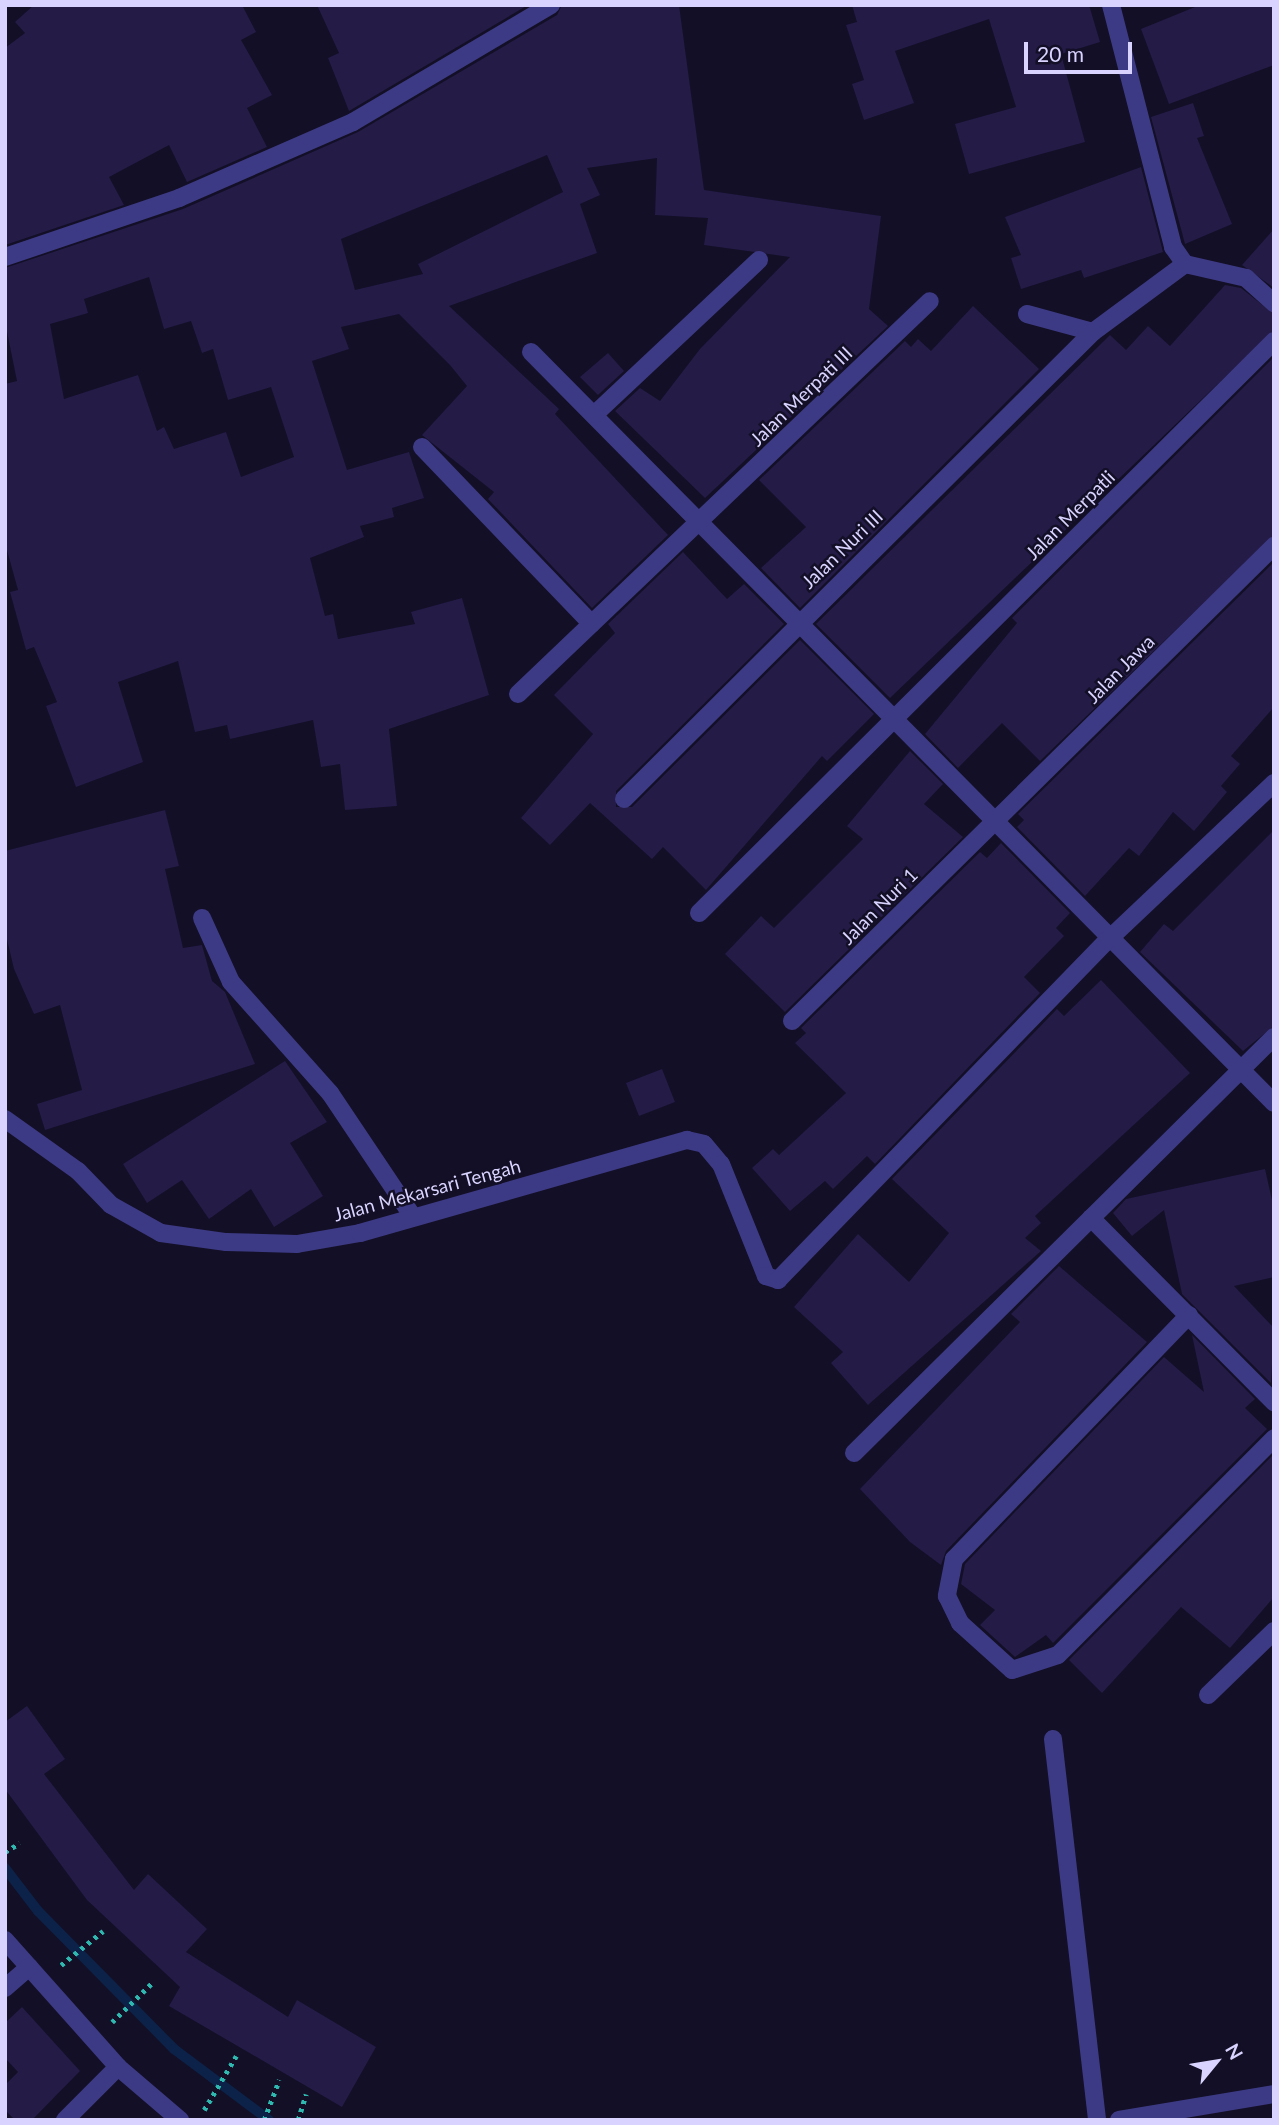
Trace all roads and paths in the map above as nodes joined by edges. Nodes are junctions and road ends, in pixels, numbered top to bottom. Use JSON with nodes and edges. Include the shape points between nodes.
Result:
{"nodes":[{"id":1,"x":551,"y":5,"type":"edge"},
{"id":2,"x":1111,"y":5,"type":"edge"},
{"id":3,"x":5,"y":257,"type":"edge"},
{"id":4,"x":759,"y":260,"type":"dead end"},
{"id":5,"x":1185,"y":264,"type":"junction"},
{"id":6,"x":930,"y":301,"type":"dead end"},
{"id":7,"x":1274,"y":303,"type":"edge"},
{"id":8,"x":1027,"y":314,"type":"dead end"},
{"id":9,"x":1093,"y":332,"type":"junction"},
{"id":10,"x":1274,"y":341,"type":"edge"},
{"id":11,"x":531,"y":352,"type":"dead end"},
{"id":12,"x":595,"y":414,"type":"junction"},
{"id":13,"x":422,"y":447,"type":"dead end"},
{"id":14,"x":701,"y":522,"type":"junction"},
{"id":15,"x":1274,"y":546,"type":"edge"},
{"id":16,"x":799,"y":620,"type":"junction"},
{"id":17,"x":592,"y":624,"type":"junction"},
{"id":18,"x":518,"y":694,"type":"dead end"},
{"id":19,"x":896,"y":719,"type":"junction"},
{"id":20,"x":1274,"y":783,"type":"edge"},
{"id":21,"x":624,"y":799,"type":"dead end"},
{"id":22,"x":995,"y":821,"type":"junction"},
{"id":23,"x":699,"y":913,"type":"dead end"},
{"id":24,"x":202,"y":918,"type":"dead end"},
{"id":25,"x":1109,"y":939,"type":"junction"},
{"id":26,"x":792,"y":1021,"type":"dead end"},
{"id":27,"x":1274,"y":1037,"type":"edge"},
{"id":28,"x":1241,"y":1070,"type":"junction"},
{"id":29,"x":1274,"y":1104,"type":"edge"},
{"id":30,"x":5,"y":1119,"type":"edge"},
{"id":31,"x":411,"y":1214,"type":"junction"},
{"id":32,"x":1091,"y":1218,"type":"junction"},
{"id":33,"x":1189,"y":1315,"type":"junction"},
{"id":34,"x":1274,"y":1402,"type":"edge"},
{"id":35,"x":1274,"y":1438,"type":"edge"},
{"id":36,"x":854,"y":1453,"type":"dead end"},
{"id":37,"x":1274,"y":1631,"type":"edge"},
{"id":38,"x":1208,"y":1695,"type":"dead end"},
{"id":39,"x":1053,"y":1739,"type":"dead end"},
{"id":40,"x":20,"y":1843,"type":"dead end"},
{"id":41,"x":7,"y":1851,"type":"edge"},
{"id":42,"x":103,"y":1931,"type":"dead end"},
{"id":43,"x":5,"y":1940,"type":"edge"},
{"id":44,"x":67,"y":1961,"type":"dead end"},
{"id":45,"x":29,"y":1967,"type":"junction"},
{"id":46,"x":153,"y":1982,"type":"dead end"},
{"id":47,"x":5,"y":1988,"type":"edge"},
{"id":48,"x":120,"y":2013,"type":"dead end"},
{"id":49,"x":236,"y":2056,"type":"dead end"},
{"id":50,"x":118,"y":2067,"type":"junction"},
{"id":51,"x":278,"y":2083,"type":"dead end"},
{"id":52,"x":306,"y":2094,"type":"dead end"},
{"id":53,"x":1274,"y":2094,"type":"edge"},
{"id":54,"x":214,"y":2095,"type":"dead end"},
{"id":55,"x":65,"y":2120,"type":"edge"},
{"id":56,"x":180,"y":2120,"type":"edge"},
{"id":57,"x":264,"y":2120,"type":"edge"},
{"id":58,"x":298,"y":2120,"type":"edge"},
{"id":59,"x":1097,"y":2120,"type":"edge"},
{"id":60,"x":1119,"y":2120,"type":"edge"}],
"edges":[{"from":1,"to":3,"type":"street","via":[[353,122],[178,198]]},
{"from":2,"to":5,"type":"street","via":[[1173,247]]},
{"from":4,"to":12,"type":"street"},
{"from":5,"to":7,"type":"street","via":[[1246,278]]},
{"from":5,"to":9,"type":"street","name":"Jalan Nuri III"},
{"from":6,"to":14,"type":"street","name":"Jalan Merpati III"},
{"from":8,"to":9,"type":"street"},
{"from":9,"to":16,"type":"street","name":"Jalan Nuri III"},
{"from":10,"to":19,"type":"street","name":"Jalan Merpatli"},
{"from":11,"to":12,"type":"street"},
{"from":12,"to":14,"type":"street"},
{"from":13,"to":17,"type":"street"},
{"from":14,"to":16,"type":"street"},
{"from":14,"to":17,"type":"street","name":"Jalan Merpati III"},
{"from":15,"to":22,"type":"street","name":"Jalan Jawa"},
{"from":16,"to":19,"type":"street"},
{"from":16,"to":21,"type":"street","name":"Jalan Nuri III"},
{"from":17,"to":18,"type":"street","name":"Jalan Merpati III"},
{"from":19,"to":22,"type":"street"},
{"from":19,"to":23,"type":"street","name":"Jalan Merpatli"},
{"from":20,"to":25,"type":"street"},
{"from":22,"to":25,"type":"street"},
{"from":22,"to":26,"type":"street","name":"Jalan Nuri 1"},
{"from":24,"to":31,"type":"street","via":[[231,982],[330,1093]]},
{"from":25,"to":28,"type":"street"},
{"from":25,"to":31,"type":"street","name":"Jalan Mekarsari Tengah","via":[[785,1278],[766,1276],[721,1164],[704,1144],[687,1140]]},
{"from":27,"to":28,"type":"street"},
{"from":28,"to":29,"type":"street"},
{"from":28,"to":32,"type":"street"},
{"from":30,"to":31,"type":"street","name":"Jalan Mekarsari Tengah","via":[[78,1171],[111,1205],[161,1233],[297,1244],[360,1233]]},
{"from":32,"to":33,"type":"street"},
{"from":32,"to":36,"type":"street"},
{"from":33,"to":34,"type":"street"},
{"from":33,"to":35,"type":"street","via":[[954,1559],[947,1596],[960,1623],[1012,1670],[1058,1655]]},
{"from":37,"to":38,"type":"street"},
{"from":39,"to":59,"type":"street"},
{"from":40,"to":41,"type":"path"},
{"from":42,"to":44,"type":"path"},
{"from":43,"to":45,"type":"street"},
{"from":45,"to":47,"type":"street"},
{"from":45,"to":50,"type":"street"},
{"from":46,"to":48,"type":"path"},
{"from":49,"to":54,"type":"path"},
{"from":50,"to":55,"type":"street"},
{"from":50,"to":56,"type":"street"},
{"from":51,"to":57,"type":"path"},
{"from":52,"to":58,"type":"path"},
{"from":53,"to":60,"type":"street"}]}
